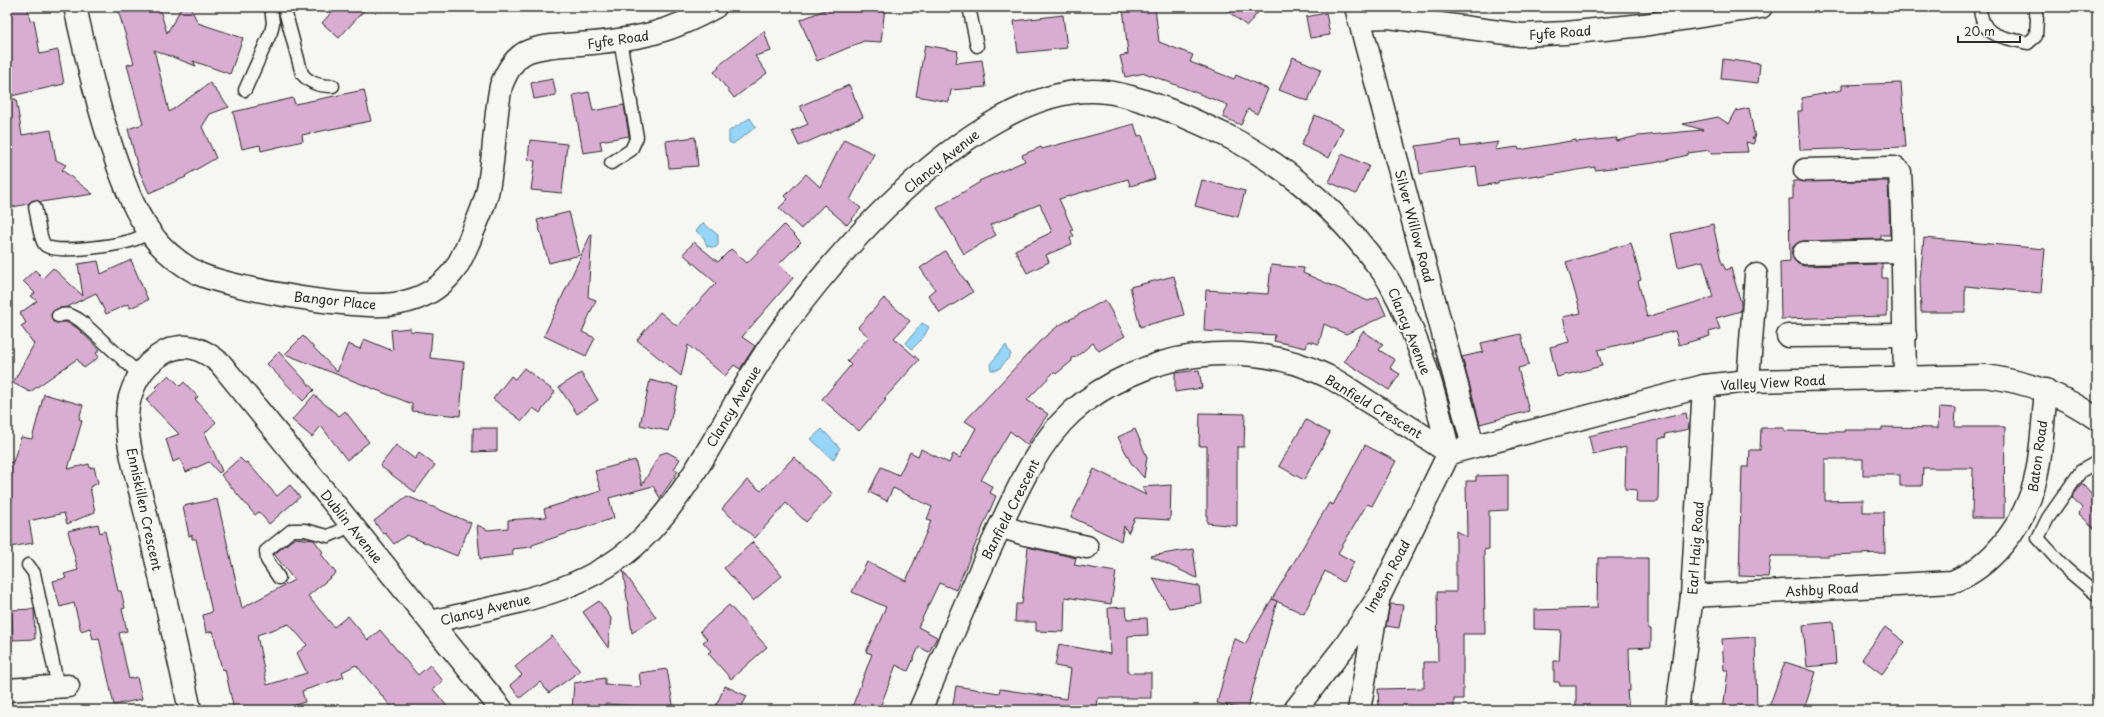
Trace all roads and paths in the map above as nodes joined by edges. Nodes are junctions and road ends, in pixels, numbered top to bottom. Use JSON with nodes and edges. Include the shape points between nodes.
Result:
{"nodes":[{"id":1,"x":75,"y":7,"type":"edge"},
{"id":2,"x":271,"y":7,"type":"edge"},
{"id":3,"x":284,"y":7,"type":"edge"},
{"id":4,"x":715,"y":7,"type":"edge"},
{"id":5,"x":969,"y":7,"type":"edge"},
{"id":6,"x":1761,"y":7,"type":"edge"},
{"id":7,"x":1980,"y":7,"type":"edge"},
{"id":8,"x":2035,"y":7,"type":"edge"},
{"id":9,"x":1358,"y":13,"type":"edge"},
{"id":10,"x":620,"y":40,"type":"junction"},
{"id":11,"x":977,"y":46,"type":"dead end"},
{"id":12,"x":518,"y":58,"type":"joint"},
{"id":13,"x":333,"y":86,"type":"dead end"},
{"id":14,"x":245,"y":90,"type":"dead end"},
{"id":15,"x":611,"y":163,"type":"dead end"},
{"id":16,"x":1805,"y":170,"type":"dead end"},
{"id":17,"x":35,"y":207,"type":"dead end"},
{"id":18,"x":149,"y":232,"type":"junction"},
{"id":19,"x":1903,"y":251,"type":"junction"},
{"id":20,"x":1804,"y":253,"type":"dead end"},
{"id":21,"x":1756,"y":274,"type":"dead end"},
{"id":22,"x":58,"y":316,"type":"dead end"},
{"id":23,"x":1905,"y":335,"type":"junction"},
{"id":24,"x":1788,"y":336,"type":"dead end"},
{"id":25,"x":198,"y":348,"type":"joint"},
{"id":26,"x":140,"y":375,"type":"junction"},
{"id":27,"x":1905,"y":378,"type":"junction"},
{"id":28,"x":1748,"y":380,"type":"junction"},
{"id":29,"x":1704,"y":386,"type":"junction"},
{"id":30,"x":2046,"y":390,"type":"junction"},
{"id":31,"x":2097,"y":419,"type":"edge"},
{"id":32,"x":1473,"y":446,"type":"junction"},
{"id":33,"x":1449,"y":453,"type":"junction"},
{"id":34,"x":2097,"y":462,"type":"edge"},
{"id":35,"x":350,"y":524,"type":"junction"},
{"id":36,"x":1000,"y":526,"type":"junction"},
{"id":37,"x":1087,"y":547,"type":"dead end"},
{"id":38,"x":28,"y":565,"type":"dead end"},
{"id":39,"x":279,"y":578,"type":"dead end"},
{"id":40,"x":1952,"y":582,"type":"joint"},
{"id":41,"x":1380,"y":595,"type":"junction"},
{"id":42,"x":2097,"y":595,"type":"edge"},
{"id":43,"x":1692,"y":596,"type":"junction"},
{"id":44,"x":431,"y":622,"type":"junction"},
{"id":45,"x":63,"y":686,"type":"joint"},
{"id":46,"x":7,"y":690,"type":"edge"},
{"id":47,"x":190,"y":710,"type":"edge"},
{"id":48,"x":502,"y":710,"type":"edge"},
{"id":49,"x":920,"y":710,"type":"edge"},
{"id":50,"x":1295,"y":710,"type":"edge"},
{"id":51,"x":1360,"y":710,"type":"edge"},
{"id":52,"x":1677,"y":710,"type":"edge"}],
"edges":[{"from":1,"to":18,"type":"street","name":"Bangor Place","via":[[108,137],[130,197]]},
{"from":2,"to":14,"type":"lane","via":[[271,32]]},
{"from":3,"to":13,"type":"lane","via":[[302,74],[316,84]]},
{"from":4,"to":10,"type":"street","name":"Fyfe Road","via":[[664,32]]},
{"from":5,"to":11,"type":"lane"},
{"from":6,"to":9,"type":"street","name":"Fyfe Road","via":[[1643,25],[1520,35]]},
{"from":7,"to":8,"type":"lane","via":[[1983,23],[1994,35],[2028,43],[2036,36]]},
{"from":9,"to":32,"type":"street","name":"Silver Willow Road"},
{"from":10,"to":12,"type":"street","name":"Fyfe Road","via":[[543,48],[528,51]]},
{"from":10,"to":15,"type":"lane","via":[[637,138],[631,150]]},
{"from":12,"to":18,"type":"street","name":"Bangor Place","via":[[505,74],[501,86],[488,191],[465,250],[453,272],[426,295],[400,304],[354,304],[221,282],[179,262],[161,247]]},
{"from":16,"to":19,"type":"street","via":[[1898,170],[1901,176]]},
{"from":17,"to":18,"type":"lane","via":[[43,241],[51,248],[122,244]]},
{"from":19,"to":20,"type":"street"},
{"from":19,"to":23,"type":"street"},
{"from":21,"to":28,"type":"street"},
{"from":22,"to":26,"type":"lane","via":[[72,315],[81,321]]},
{"from":23,"to":24,"type":"street"},
{"from":23,"to":27,"type":"street"},
{"from":25,"to":26,"type":"street","name":"Enniskillen Crescent","via":[[173,348],[157,356]]},
{"from":25,"to":35,"type":"street","name":"Dublin Avenue","via":[[220,363]]},
{"from":26,"to":47,"type":"street","name":"Enniskillen Crescent","via":[[129,405],[129,437]]},
{"from":27,"to":28,"type":"street","name":"Valley View Road"},
{"from":27,"to":30,"type":"street","name":"Valley View Road","via":[[1985,376],[2015,380]]},
{"from":28,"to":29,"type":"street","name":"Valley View Road"},
{"from":29,"to":32,"type":"street","name":"Valley View Road"},
{"from":29,"to":43,"type":"street","name":"Earl Haig Road"},
{"from":30,"to":31,"type":"street","name":"Valley View Road","via":[[2082,408]]},
{"from":30,"to":40,"type":"street","name":"Baton Road","via":[[2037,476],[2031,500],[2016,529],[1992,558],[1967,576]]},
{"from":32,"to":33,"type":"street","name":"Valley View Road"},
{"from":33,"to":36,"type":"street","name":"Banfield Crescent","via":[[1327,376],[1280,359],[1243,352],[1182,357],[1145,368],[1115,383],[1072,412],[1051,436],[1022,479]]},
{"from":33,"to":41,"type":"street","name":"Imeson Road"},
{"from":33,"to":44,"type":"street","name":"Clancy Avenue","via":[[1433,387],[1414,333],[1389,280],[1350,230],[1308,188],[1256,151],[1203,125],[1119,94],[1096,90],[1072,91],[1021,108],[980,129],[904,190],[866,228],[826,270],[790,316],[684,485],[663,515],[640,541],[610,564],[557,592]]},
{"from":34,"to":42,"type":"lane","via":[[2081,471],[2048,518],[2038,538],[2066,568]]},
{"from":35,"to":39,"type":"lane","via":[[328,536],[297,529],[289,531],[266,551],[267,560]]},
{"from":35,"to":44,"type":"street","name":"Dublin Avenue"},
{"from":36,"to":37,"type":"street"},
{"from":36,"to":49,"type":"street","name":"Banfield Crescent"},
{"from":38,"to":45,"type":"lane","via":[[34,573]]},
{"from":40,"to":43,"type":"street","name":"Ashby Road"},
{"from":41,"to":50,"type":"street","name":"Imeson Road","via":[[1345,646]]},
{"from":41,"to":51,"type":"street"},
{"from":43,"to":52,"type":"street","name":"Earl Haig Road"},
{"from":44,"to":48,"type":"street","name":"Dublin Avenue"},
{"from":45,"to":46,"type":"street"}]}
